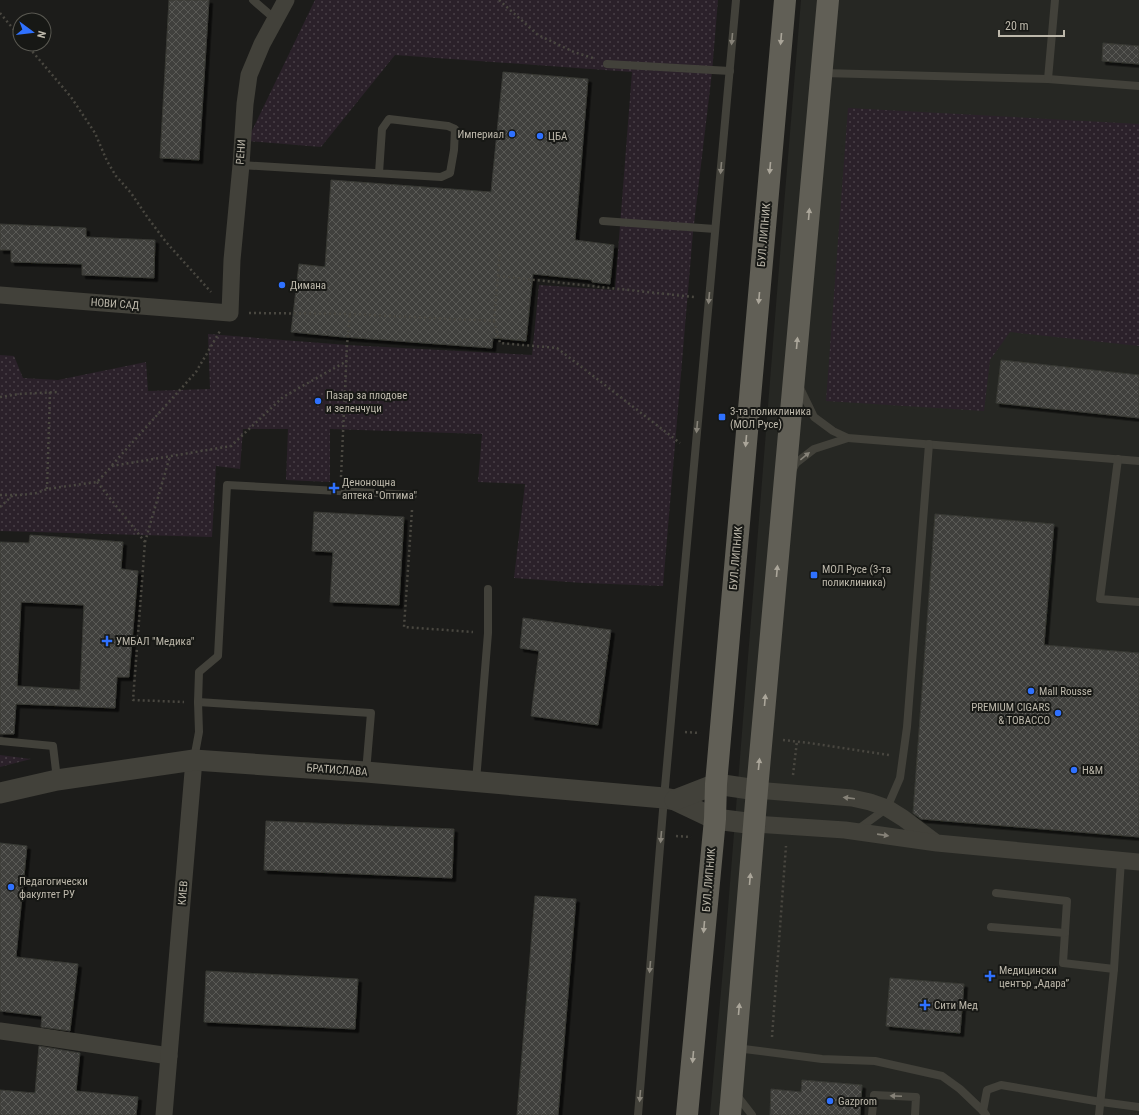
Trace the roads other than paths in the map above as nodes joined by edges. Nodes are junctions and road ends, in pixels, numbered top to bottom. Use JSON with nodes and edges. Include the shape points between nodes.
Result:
{"nodes":[{"id":1,"x":253,"y":0,"type":"edge"},
{"id":2,"x":286,"y":0,"type":"edge"},
{"id":3,"x":736,"y":0,"type":"edge"},
{"id":4,"x":785,"y":0,"type":"edge"},
{"id":5,"x":828,"y":0,"type":"edge"},
{"id":6,"x":1055,"y":0,"type":"edge"},
{"id":7,"x":275,"y":19,"type":"junction"},
{"id":8,"x":607,"y":64,"type":"road end"},
{"id":9,"x":730,"y":71,"type":"junction"},
{"id":10,"x":822,"y":73,"type":"junction"},
{"id":11,"x":1048,"y":79,"type":"junction"},
{"id":12,"x":1139,"y":86,"type":"edge"},
{"id":13,"x":240,"y":165,"type":"junction"},
{"id":14,"x":379,"y":173,"type":"junction"},
{"id":15,"x":603,"y":221,"type":"dead end"},
{"id":16,"x":715,"y":229,"type":"junction"},
{"id":17,"x":0,"y":295,"type":"edge"},
{"id":18,"x":230,"y":313,"type":"joint"},
{"id":19,"x":794,"y":374,"type":"junction"},
{"id":20,"x":848,"y":438,"type":"junction"},
{"id":21,"x":929,"y":444,"type":"junction"},
{"id":22,"x":1118,"y":459,"type":"junction"},
{"id":23,"x":1139,"y":461,"type":"edge"},
{"id":24,"x":784,"y":488,"type":"junction"},
{"id":25,"x":413,"y":496,"type":"road end"},
{"id":26,"x":488,"y":589,"type":"dead end"},
{"id":27,"x":1139,"y":602,"type":"edge"},
{"id":28,"x":198,"y":702,"type":"junction"},
{"id":29,"x":0,"y":741,"type":"edge"},
{"id":30,"x":194,"y":760,"type":"junction"},
{"id":31,"x":366,"y":772,"type":"junction"},
{"id":32,"x":57,"y":780,"type":"junction"},
{"id":33,"x":476,"y":782,"type":"junction"},
{"id":34,"x":716,"y":784,"type":"junction"},
{"id":35,"x":757,"y":790,"type":"junction"},
{"id":36,"x":0,"y":793,"type":"edge"},
{"id":37,"x":670,"y":799,"type":"junction"},
{"id":38,"x":887,"y":808,"type":"junction"},
{"id":39,"x":755,"y":824,"type":"junction"},
{"id":40,"x":714,"y":829,"type":"junction"},
{"id":41,"x":845,"y":830,"type":"junction"},
{"id":42,"x":936,"y":843,"type":"junction"},
{"id":43,"x":1121,"y":860,"type":"junction"},
{"id":44,"x":1139,"y":862,"type":"edge"},
{"id":45,"x":996,"y":893,"type":"dead end"},
{"id":46,"x":992,"y":927,"type":"dead end"},
{"id":47,"x":1065,"y":934,"type":"junction"},
{"id":48,"x":1114,"y":969,"type":"junction"},
{"id":49,"x":0,"y":1031,"type":"edge"},
{"id":50,"x":736,"y":1048,"type":"junction"},
{"id":51,"x":169,"y":1056,"type":"junction"},
{"id":52,"x":732,"y":1089,"type":"junction"},
{"id":53,"x":1101,"y":1102,"type":"junction"},
{"id":54,"x":1139,"y":1107,"type":"edge"},
{"id":55,"x":984,"y":1113,"type":"edge"},
{"id":56,"x":164,"y":1115,"type":"edge"},
{"id":57,"x":638,"y":1115,"type":"edge"},
{"id":58,"x":687,"y":1115,"type":"edge"},
{"id":59,"x":730,"y":1115,"type":"edge"},
{"id":60,"x":752,"y":1115,"type":"edge"},
{"id":61,"x":872,"y":1115,"type":"edge"},
{"id":62,"x":915,"y":1115,"type":"edge"},
{"id":63,"x":1099,"y":1115,"type":"edge"}],
"edges":[{"from":1,"to":7,"type":"lane"},
{"from":2,"to":7,"type":"street","name":"РЕНИ"},
{"from":3,"to":9,"type":"lane","one_way":true},
{"from":4,"to":34,"type":"main road","name":"БУЛ. ЛИПНИК","one_way":true},
{"from":5,"to":10,"type":"main road"},
{"from":6,"to":11,"type":"lane"},
{"from":7,"to":13,"type":"street","name":"РЕНИ","via":[[249,75]]},
{"from":8,"to":9,"type":"lane"},
{"from":9,"to":16,"type":"lane","one_way":true},
{"from":10,"to":11,"type":"lane"},
{"from":19,"to":10,"type":"main road","one_way":true},
{"from":11,"to":12,"type":"lane"},
{"from":13,"to":14,"type":"lane"},
{"from":13,"to":18,"type":"street","name":"РЕНИ"},
{"from":14,"to":14,"type":"lane","via":[[441,177],[450,173],[455,129],[389,119],[382,129]]},
{"from":15,"to":16,"type":"lane"},
{"from":16,"to":37,"type":"lane","one_way":true,"via":[[670,730]]},
{"from":17,"to":18,"type":"street","name":"НОВИ САД"},
{"from":19,"to":20,"type":"lane","via":[[814,417]]},
{"from":19,"to":24,"type":"main road"},
{"from":20,"to":21,"type":"lane"},
{"from":24,"to":20,"type":"lane","one_way":true,"via":[[796,463],[814,449]]},
{"from":21,"to":22,"type":"lane"},
{"from":21,"to":38,"type":"lane","via":[[908,728],[900,778]]},
{"from":22,"to":23,"type":"lane"},
{"from":22,"to":27,"type":"lane","via":[[1100,599]]},
{"from":35,"to":24,"type":"main road","one_way":true},
{"from":25,"to":28,"type":"lane","name":"КИЕВ","via":[[227,485],[218,656],[199,672]]},
{"from":26,"to":33,"type":"lane","via":[[488,633]]},
{"from":28,"to":30,"type":"lane","name":"КИЕВ","via":[[199,732]]},
{"from":28,"to":31,"type":"lane","via":[[371,713]]},
{"from":29,"to":32,"type":"lane","via":[[53,746]]},
{"from":30,"to":31,"type":"street","name":"БРАТИСЛАВА"},
{"from":30,"to":32,"type":"street","name":"БРАТИСЛАВА"},
{"from":30,"to":51,"type":"street","name":"КИЕВ"},
{"from":31,"to":33,"type":"street","name":"БРАТИСЛАВА"},
{"from":32,"to":36,"type":"street","name":"БРАТИСЛАВА"},
{"from":33,"to":37,"type":"street","name":"БРАТИСЛАВА"},
{"from":34,"to":35,"type":"street"},
{"from":34,"to":37,"type":"street"},
{"from":34,"to":40,"type":"main road","name":"БУЛ. ЛИПНИК"},
{"from":38,"to":35,"type":"street","one_way":true,"via":[[852,798]]},
{"from":35,"to":39,"type":"main road"},
{"from":37,"to":40,"type":"street"},
{"from":37,"to":57,"type":"lane","one_way":true,"via":[[661,835]]},
{"from":38,"to":41,"type":"lane","via":[[858,830]]},
{"from":38,"to":42,"type":"street"},
{"from":39,"to":40,"type":"street"},
{"from":39,"to":41,"type":"street"},
{"from":50,"to":39,"type":"main road","one_way":true},
{"from":40,"to":58,"type":"main road","name":"БУЛ. ЛИПНИК","one_way":true},
{"from":41,"to":42,"type":"street","one_way":true},
{"from":42,"to":43,"type":"street"},
{"from":43,"to":44,"type":"street"},
{"from":43,"to":48,"type":"lane"},
{"from":45,"to":47,"type":"lane","via":[[1067,901]]},
{"from":46,"to":47,"type":"lane"},
{"from":47,"to":48,"type":"lane","via":[[1063,963]]},
{"from":48,"to":53,"type":"lane"},
{"from":49,"to":51,"type":"street"},
{"from":50,"to":52,"type":"main road"},
{"from":50,"to":55,"type":"lane","via":[[822,1059],[875,1061],[942,1076],[960,1089]]},
{"from":51,"to":56,"type":"street","name":"КИЕВ"},
{"from":52,"to":59,"type":"main road"},
{"from":52,"to":60,"type":"lane"},
{"from":53,"to":54,"type":"lane"},
{"from":53,"to":55,"type":"lane","via":[[1001,1085],[987,1090]]},
{"from":53,"to":63,"type":"lane"},
{"from":62,"to":61,"type":"lane","one_way":true,"via":[[916,1097],[874,1095]]}]}
